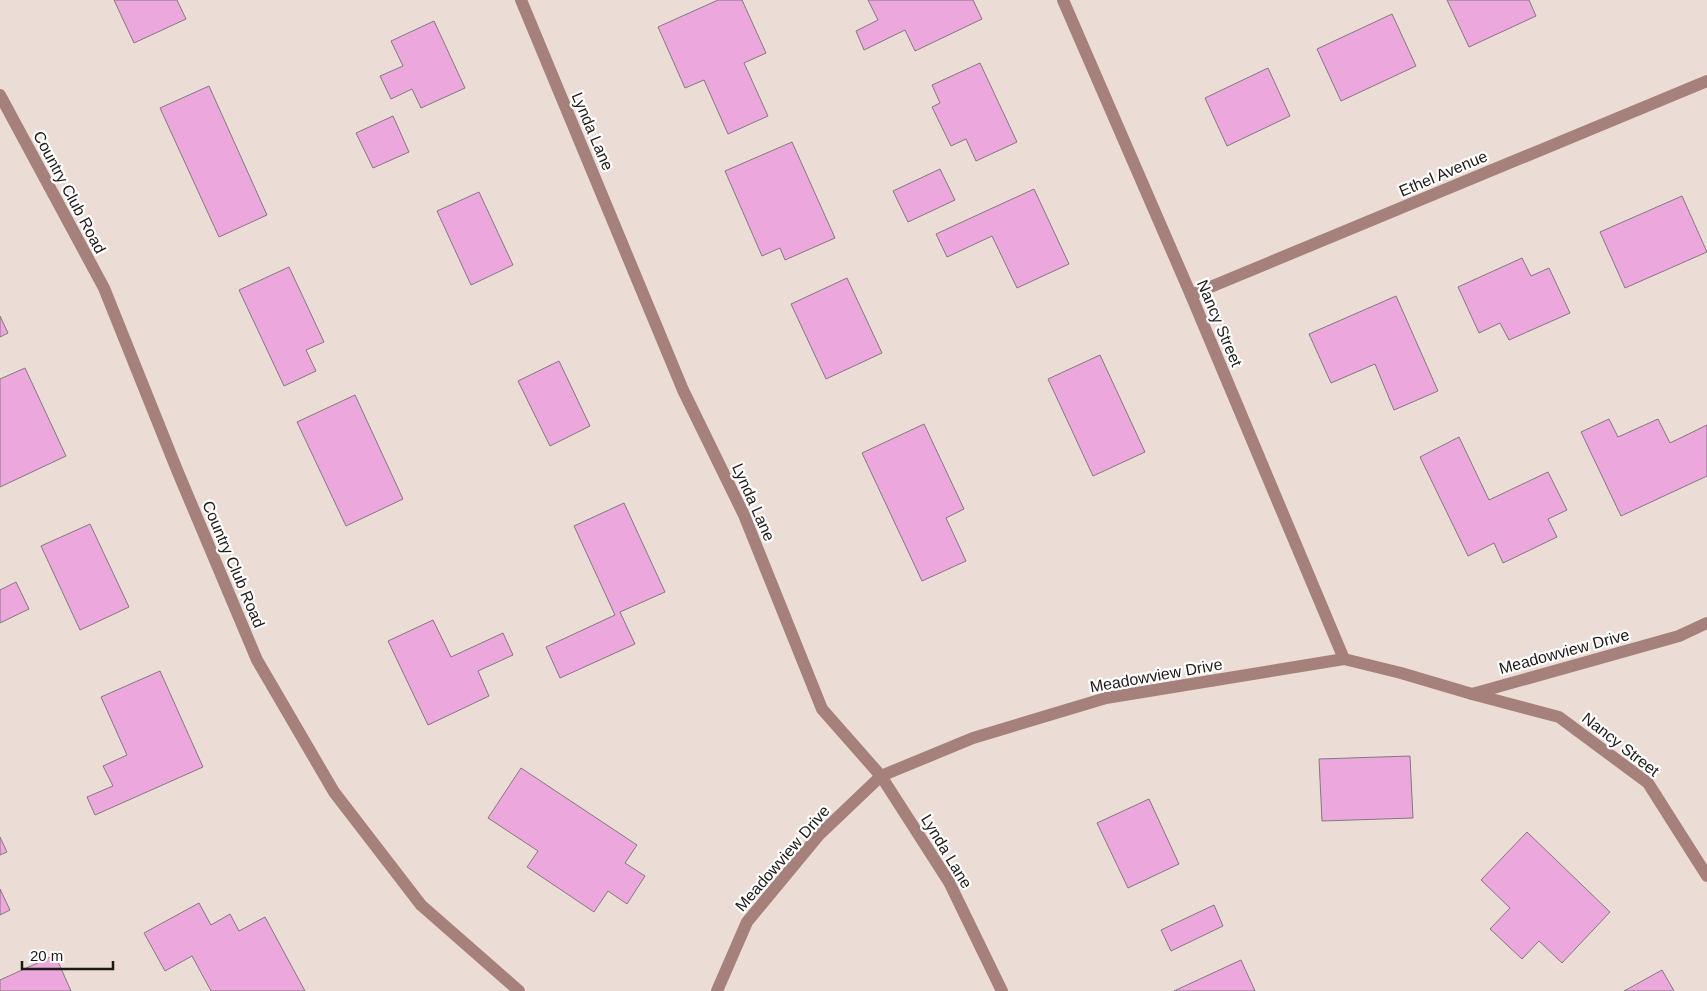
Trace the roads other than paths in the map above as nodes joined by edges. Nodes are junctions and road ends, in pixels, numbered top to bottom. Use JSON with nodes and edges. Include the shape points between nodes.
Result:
{"nodes":[{"id":1,"x":521,"y":0,"type":"edge"},
{"id":2,"x":1063,"y":0,"type":"edge"},
{"id":3,"x":1707,"y":81,"type":"edge"},
{"id":4,"x":0,"y":96,"type":"edge"},
{"id":5,"x":1191,"y":295,"type":"junction"},
{"id":6,"x":1707,"y":623,"type":"edge"},
{"id":7,"x":1344,"y":659,"type":"junction"},
{"id":8,"x":1472,"y":694,"type":"junction"},
{"id":9,"x":881,"y":776,"type":"junction"},
{"id":10,"x":1707,"y":876,"type":"edge"},
{"id":11,"x":519,"y":991,"type":"edge"},
{"id":12,"x":717,"y":991,"type":"edge"},
{"id":13,"x":1002,"y":991,"type":"edge"}],
"edges":[{"from":1,"to":9,"type":"street","name":"Lynda Lane","via":[[683,390],[744,515],[822,709]]},
{"from":2,"to":5,"type":"street","name":"Nancy Street"},
{"from":3,"to":5,"type":"street","name":"Ethel Avenue"},
{"from":4,"to":11,"type":"street","name":"Country Club Road","via":[[104,288],[177,470],[267,677],[334,792],[421,905]]},
{"from":5,"to":7,"type":"street","name":"Nancy Street"},
{"from":6,"to":8,"type":"street","name":"Meadowview Drive","via":[[1680,636]]},
{"from":7,"to":8,"type":"street","name":"Meadowview Drive"},
{"from":7,"to":9,"type":"street","name":"Meadowview Drive","via":[[1106,698],[973,738]]},
{"from":8,"to":10,"type":"street","name":"Nancy Street","via":[[1559,717],[1648,783]]},
{"from":9,"to":12,"type":"street","name":"Meadowview Drive","via":[[819,835],[747,922]]},
{"from":9,"to":13,"type":"street","name":"Lynda Lane","via":[[949,882]]}]}
